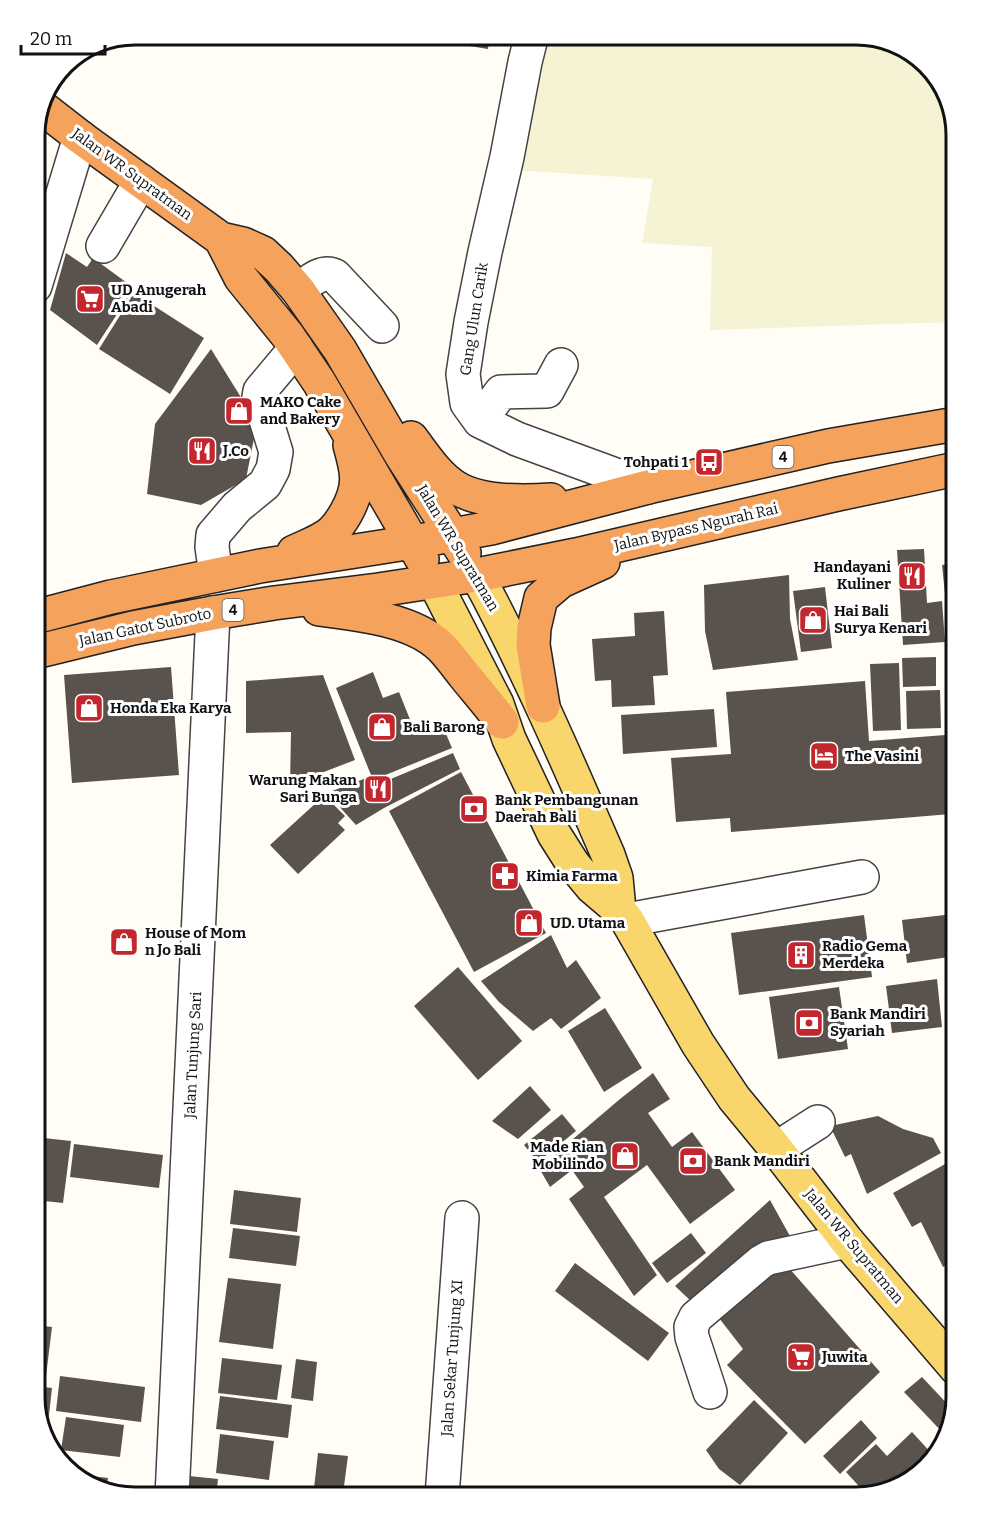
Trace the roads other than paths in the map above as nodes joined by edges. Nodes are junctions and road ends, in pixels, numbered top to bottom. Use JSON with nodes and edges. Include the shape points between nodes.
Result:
{"nodes":[{"id":1,"x":529,"y":45,"type":"edge"},
{"id":2,"x":48,"y":112,"type":"edge"},
{"id":3,"x":80,"y":137,"type":"junction"},
{"id":4,"x":141,"y":181,"type":"junction"},
{"id":5,"x":221,"y":239,"type":"junction"},
{"id":6,"x":103,"y":246,"type":"dead end"},
{"id":7,"x":45,"y":253,"type":"edge"},
{"id":8,"x":298,"y":290,"type":"junction"},
{"id":9,"x":382,"y":326,"type":"dead end"},
{"id":10,"x":296,"y":348,"type":"junction"},
{"id":11,"x":561,"y":364,"type":"dead end"},
{"id":12,"x":357,"y":378,"type":"junction"},
{"id":13,"x":480,"y":421,"type":"junction"},
{"id":14,"x":344,"y":425,"type":"junction"},
{"id":15,"x":946,"y":426,"type":"edge"},
{"id":16,"x":946,"y":471,"type":"edge"},
{"id":17,"x":648,"y":487,"type":"junction"},
{"id":18,"x":610,"y":497,"type":"junction"},
{"id":19,"x":661,"y":534,"type":"junction"},
{"id":20,"x":453,"y":535,"type":"junction"},
{"id":21,"x":413,"y":542,"type":"junction"},
{"id":22,"x":260,"y":566,"type":"junction"},
{"id":23,"x":216,"y":575,"type":"junction"},
{"id":24,"x":477,"y":575,"type":"junction"},
{"id":25,"x":434,"y":581,"type":"junction"},
{"id":26,"x":274,"y":603,"type":"junction"},
{"id":27,"x":213,"y":613,"type":"junction"},
{"id":28,"x":45,"y":614,"type":"edge"},
{"id":29,"x":45,"y":650,"type":"edge"},
{"id":30,"x":543,"y":706,"type":"junction"},
{"id":31,"x":502,"y":722,"type":"junction"},
{"id":32,"x":862,"y":877,"type":"dead end"},
{"id":33,"x":623,"y":915,"type":"junction"},
{"id":34,"x":818,"y":1122,"type":"dead end"},
{"id":35,"x":776,"y":1149,"type":"junction"},
{"id":36,"x":462,"y":1218,"type":"dead end"},
{"id":37,"x":847,"y":1242,"type":"junction"},
{"id":38,"x":946,"y":1355,"type":"edge"},
{"id":39,"x":710,"y":1392,"type":"dead end"},
{"id":40,"x":172,"y":1487,"type":"edge"},
{"id":41,"x":443,"y":1487,"type":"edge"}],
"edges":[{"from":1,"to":13,"type":"street","name":"Gang Ulun Carik","via":[[463,374],[467,403]]},
{"from":2,"to":3,"type":"highway","name":"Jalan WR Supratman","number":"4"},
{"from":3,"to":4,"type":"highway","name":"Jalan WR Supratman","number":"4"},
{"from":3,"to":7,"type":"street"},
{"from":4,"to":5,"type":"highway","name":"Jalan WR Supratman","number":"4"},
{"from":4,"to":6,"type":"street"},
{"from":5,"to":8,"type":"highway","name":"Jalan WR Supratman","number":"4","via":[[262,253]]},
{"from":5,"to":10,"type":"highway","name":"Jalan WR Supratman","number":"4","via":[[241,278]]},
{"from":8,"to":9,"type":"street","via":[[330,273]]},
{"from":8,"to":12,"type":"highway","name":"Jalan WR Supratman","number":"4"},
{"from":10,"to":14,"type":"highway","name":"Jalan WR Supratman","number":"4"},
{"from":10,"to":23,"type":"street","via":[[260,391],[276,452],[273,469],[265,484],[237,507],[213,535]]},
{"from":11,"to":13,"type":"street","via":[[548,391],[501,392]]},
{"from":12,"to":18,"type":"highway","number":"4","via":[[439,474],[455,487],[483,497],[524,501]]},
{"from":12,"to":20,"type":"highway","name":"Jalan WR Supratman","number":"4"},
{"from":13,"to":17,"type":"street","via":[[517,439]]},
{"from":14,"to":21,"type":"highway","name":"Jalan WR Supratman","number":"4"},
{"from":14,"to":22,"type":"highway","number":"4","via":[[356,465],[357,486],[341,522],[323,538]]},
{"from":15,"to":17,"type":"highway","number":"4","via":[[828,446]]},
{"from":16,"to":19,"type":"highway","name":"Jalan Bypass Ngurah Rai","number":"4"},
{"from":17,"to":18,"type":"highway","number":"4"},
{"from":18,"to":20,"type":"highway","number":"4"},
{"from":19,"to":24,"type":"highway","name":"Jalan Bypass Ngurah Rai","number":"4"},
{"from":19,"to":30,"type":"highway","via":[[561,581],[541,598],[533,645]]},
{"from":20,"to":21,"type":"highway","number":"4"},
{"from":20,"to":24,"type":"highway","name":"Jalan WR Supratman","number":"4"},
{"from":21,"to":22,"type":"highway","number":"4"},
{"from":21,"to":25,"type":"highway","name":"Jalan WR Supratman","number":"4"},
{"from":22,"to":23,"type":"highway","number":"4"},
{"from":23,"to":28,"type":"highway","number":"4"},
{"from":24,"to":25,"type":"highway","name":"Jalan Bypass Ngurah Rai","number":"4"},
{"from":24,"to":30,"type":"main road","name":"Jalan WR Supratman"},
{"from":25,"to":26,"type":"highway","name":"Jalan Gatot Subroto","number":"4"},
{"from":25,"to":31,"type":"main road","name":"Jalan WR Supratman","via":[[497,704]]},
{"from":26,"to":27,"type":"highway","name":"Jalan Gatot Subroto","number":"4"},
{"from":26,"to":31,"type":"highway","via":[[350,613],[419,632],[441,647]]},
{"from":27,"to":29,"type":"highway","name":"Jalan Gatot Subroto","number":"4"},
{"from":27,"to":40,"type":"street","name":"Jalan Tunjung Sari"},
{"from":30,"to":33,"type":"main road","name":"Jalan WR Supratman","via":[[608,855]]},
{"from":31,"to":33,"type":"main road","name":"Jalan WR Supratman","via":[[554,834],[592,887]]},
{"from":32,"to":33,"type":"street"},
{"from":33,"to":35,"type":"main road","name":"Jalan WR Supratman","via":[[698,1044],[734,1098]]},
{"from":34,"to":35,"type":"street"},
{"from":35,"to":37,"type":"main road","name":"Jalan WR Supratman"},
{"from":36,"to":41,"type":"street","name":"Jalan Sekar Tunjung XI"},
{"from":37,"to":38,"type":"main road","name":"Jalan WR Supratman"},
{"from":37,"to":39,"type":"street","via":[[768,1258],[696,1317],[692,1337]]}]}
